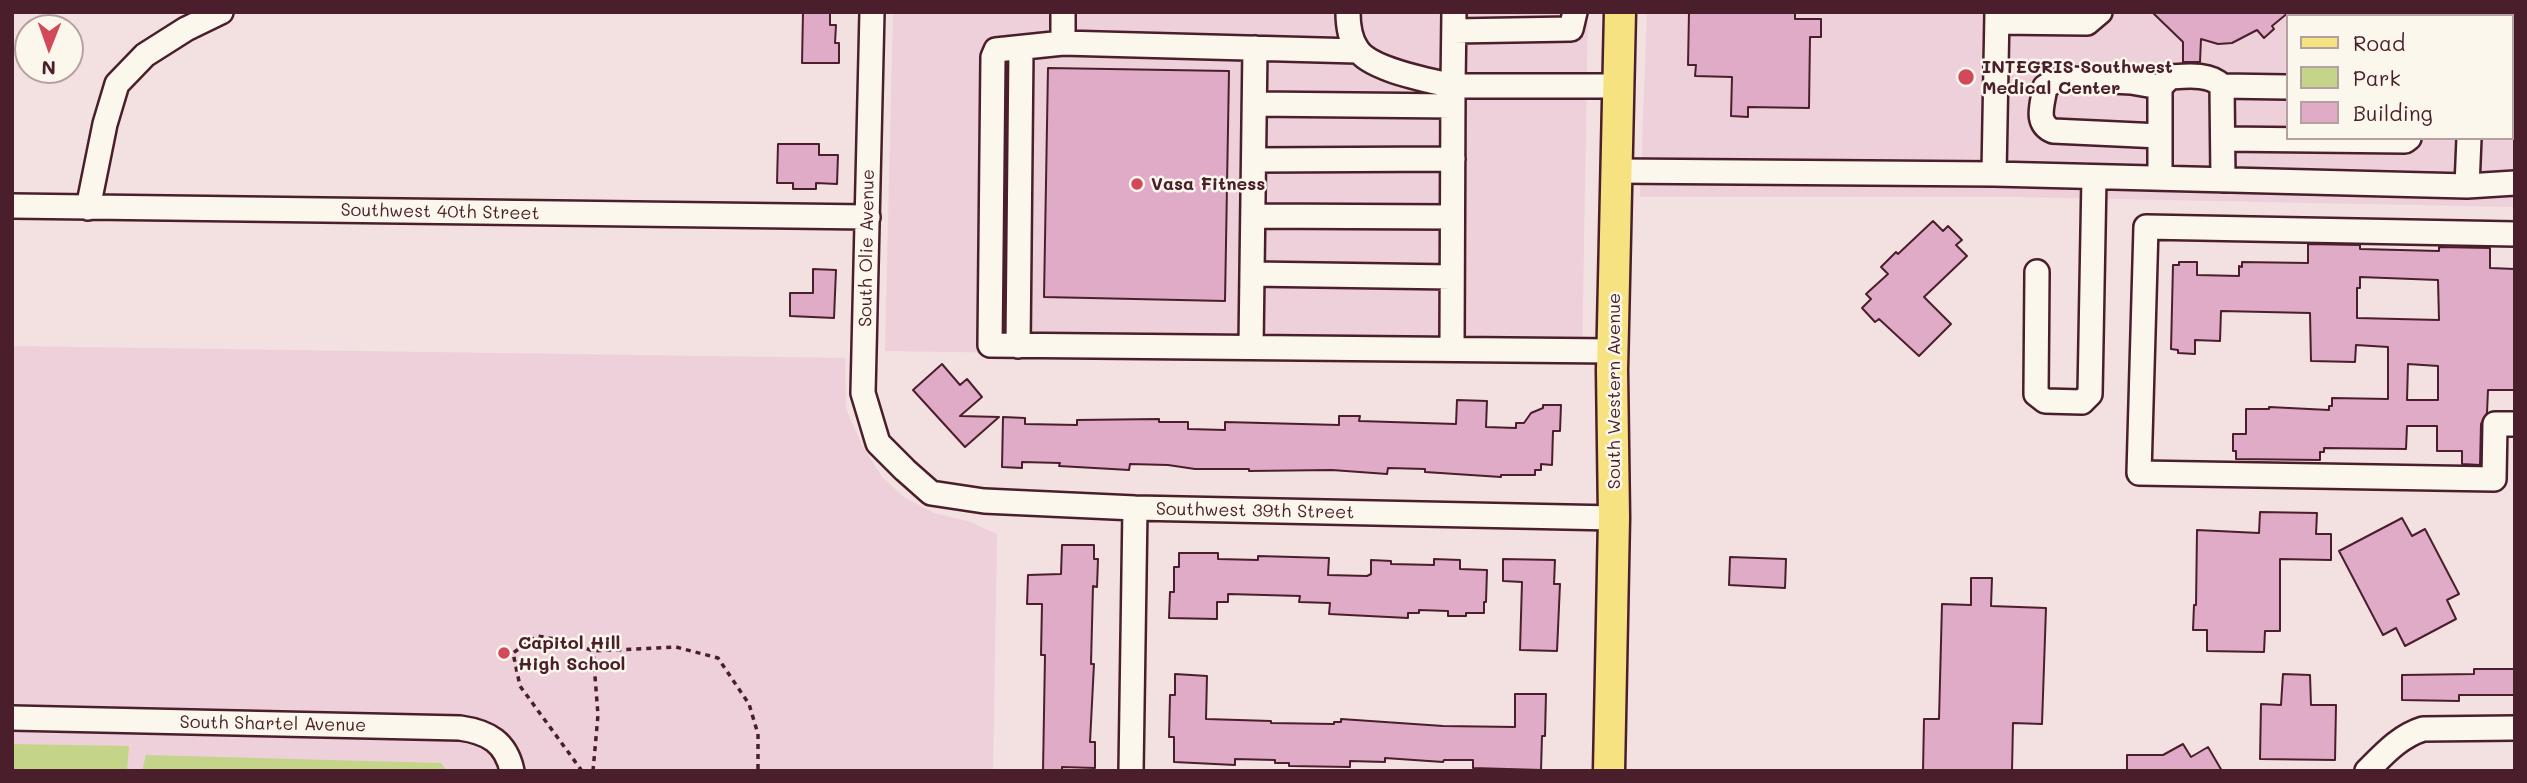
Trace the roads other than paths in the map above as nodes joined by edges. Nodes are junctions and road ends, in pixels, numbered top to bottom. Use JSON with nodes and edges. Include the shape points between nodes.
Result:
{"nodes":[{"id":1,"x":221,"y":12,"type":"edge"},
{"id":2,"x":872,"y":12,"type":"edge"},
{"id":3,"x":1063,"y":12,"type":"edge"},
{"id":4,"x":1348,"y":12,"type":"edge"},
{"id":5,"x":1620,"y":12,"type":"edge"},
{"id":6,"x":2099,"y":12,"type":"edge"},
{"id":7,"x":1997,"y":17,"type":"edge"},
{"id":8,"x":1573,"y":20,"type":"edge"},
{"id":9,"x":1454,"y":22,"type":"edge"},
{"id":10,"x":1063,"y":43,"type":"junction"},
{"id":11,"x":1255,"y":48,"type":"junction"},
{"id":12,"x":1357,"y":51,"type":"junction"},
{"id":13,"x":1619,"y":86,"type":"junction"},
{"id":14,"x":2222,"y":86,"type":"junction"},
{"id":15,"x":2160,"y":87,"type":"junction"},
{"id":16,"x":2286,"y":87,"type":"edge"},
{"id":17,"x":1453,"y":96,"type":"junction"},
{"id":18,"x":1255,"y":104,"type":"junction"},
{"id":19,"x":2160,"y":136,"type":"junction"},
{"id":20,"x":2224,"y":139,"type":"junction"},
{"id":21,"x":2286,"y":140,"type":"edge"},
{"id":22,"x":2314,"y":140,"type":"edge"},
{"id":23,"x":2406,"y":140,"type":"edge"},
{"id":24,"x":2469,"y":140,"type":"edge"},
{"id":25,"x":1452,"y":159,"type":"junction"},
{"id":26,"x":1254,"y":160,"type":"junction"},
{"id":27,"x":1616,"y":171,"type":"junction"},
{"id":28,"x":1994,"y":174,"type":"junction"},
{"id":29,"x":2094,"y":177,"type":"junction"},
{"id":30,"x":2160,"y":178,"type":"junction"},
{"id":31,"x":2223,"y":180,"type":"junction"},
{"id":32,"x":2515,"y":183,"type":"edge"},
{"id":33,"x":2467,"y":186,"type":"junction"},
{"id":34,"x":12,"y":206,"type":"edge"},
{"id":35,"x":88,"y":208,"type":"junction"},
{"id":36,"x":1253,"y":216,"type":"junction"},
{"id":37,"x":1452,"y":216,"type":"junction"},
{"id":38,"x":868,"y":217,"type":"junction"},
{"id":39,"x":2515,"y":234,"type":"edge"},
{"id":40,"x":2037,"y":272,"type":"dead end"},
{"id":41,"x":1252,"y":274,"type":"junction"},
{"id":42,"x":1452,"y":277,"type":"junction"},
{"id":43,"x":1251,"y":346,"type":"junction"},
{"id":44,"x":1452,"y":349,"type":"junction"},
{"id":45,"x":1613,"y":351,"type":"junction"},
{"id":46,"x":2515,"y":424,"type":"edge"},
{"id":47,"x":905,"y":470,"type":"joint"},
{"id":48,"x":1135,"y":508,"type":"junction"},
{"id":49,"x":1614,"y":518,"type":"junction"},
{"id":50,"x":12,"y":718,"type":"edge"},
{"id":51,"x":2515,"y":728,"type":"edge"},
{"id":52,"x":513,"y":771,"type":"edge"},
{"id":53,"x":1131,"y":771,"type":"edge"},
{"id":54,"x":1609,"y":771,"type":"edge"},
{"id":55,"x":2367,"y":771,"type":"edge"}],
"edges":[{"from":1,"to":35,"type":"street","via":[[145,55],[117,84]]},
{"from":2,"to":38,"type":"street","name":"South Olie Avenue"},
{"from":3,"to":10,"type":"street"},
{"from":4,"to":12,"type":"street"},
{"from":5,"to":13,"type":"main road","name":"South Western Avenue"},
{"from":6,"to":7,"type":"street","via":[[2087,23]]},
{"from":7,"to":28,"type":"street"},
{"from":8,"to":9,"type":"street"},
{"from":9,"to":17,"type":"street"},
{"from":10,"to":11,"type":"street"},
{"from":10,"to":43,"type":"street","via":[[996,50],[993,57],[990,345]]},
{"from":11,"to":12,"type":"street"},
{"from":11,"to":18,"type":"street"},
{"from":12,"to":17,"type":"street","via":[[1390,71]]},
{"from":13,"to":17,"type":"street"},
{"from":13,"to":27,"type":"main road","name":"South Western Avenue"},
{"from":14,"to":15,"type":"street","via":[[2193,75],[2170,77]]},
{"from":14,"to":16,"type":"street"},
{"from":14,"to":20,"type":"street"},
{"from":15,"to":19,"type":"street"},
{"from":15,"to":19,"type":"street","via":[[2056,80],[2045,87],[2040,121],[2053,131]]},
{"from":17,"to":18,"type":"street"},
{"from":17,"to":25,"type":"street"},
{"from":18,"to":26,"type":"street"},
{"from":19,"to":30,"type":"street"},
{"from":20,"to":21,"type":"street"},
{"from":20,"to":31,"type":"street"},
{"from":22,"to":23,"type":"street"},
{"from":24,"to":33,"type":"street"},
{"from":25,"to":26,"type":"street"},
{"from":25,"to":37,"type":"street"},
{"from":26,"to":36,"type":"street"},
{"from":27,"to":28,"type":"street"},
{"from":27,"to":45,"type":"main road","name":"South Western Avenue"},
{"from":28,"to":29,"type":"street"},
{"from":29,"to":30,"type":"street"},
{"from":29,"to":40,"type":"street","via":[[2090,394],[2082,402],[2045,401],[2036,394]]},
{"from":30,"to":31,"type":"street"},
{"from":31,"to":33,"type":"street"},
{"from":32,"to":33,"type":"street"},
{"from":34,"to":35,"type":"street","name":"Southwest 40th Street"},
{"from":35,"to":38,"type":"street","name":"Southwest 40th Street"},
{"from":36,"to":37,"type":"street"},
{"from":36,"to":41,"type":"street"},
{"from":37,"to":42,"type":"street"},
{"from":38,"to":47,"type":"street","name":"South Olie Avenue","via":[[863,393],[878,443]]},
{"from":39,"to":46,"type":"street","via":[[2146,227],[2139,473],[2494,478],[2495,424]]},
{"from":41,"to":42,"type":"street"},
{"from":41,"to":43,"type":"street"},
{"from":42,"to":44,"type":"street"},
{"from":43,"to":44,"type":"street"},
{"from":44,"to":45,"type":"street"},
{"from":45,"to":49,"type":"main road","name":"South Western Avenue"},
{"from":47,"to":48,"type":"street","name":"Southwest 39th Street","via":[[931,493],[984,501]]},
{"from":48,"to":49,"type":"street","name":"Southwest 39th Street"},
{"from":48,"to":53,"type":"street"},
{"from":49,"to":54,"type":"main road","name":"South Western Avenue"},
{"from":50,"to":52,"type":"street","name":"South Shartel Avenue","via":[[460,729],[486,734],[504,747]]},
{"from":51,"to":55,"type":"street","via":[[2423,729],[2400,740]]}]}
